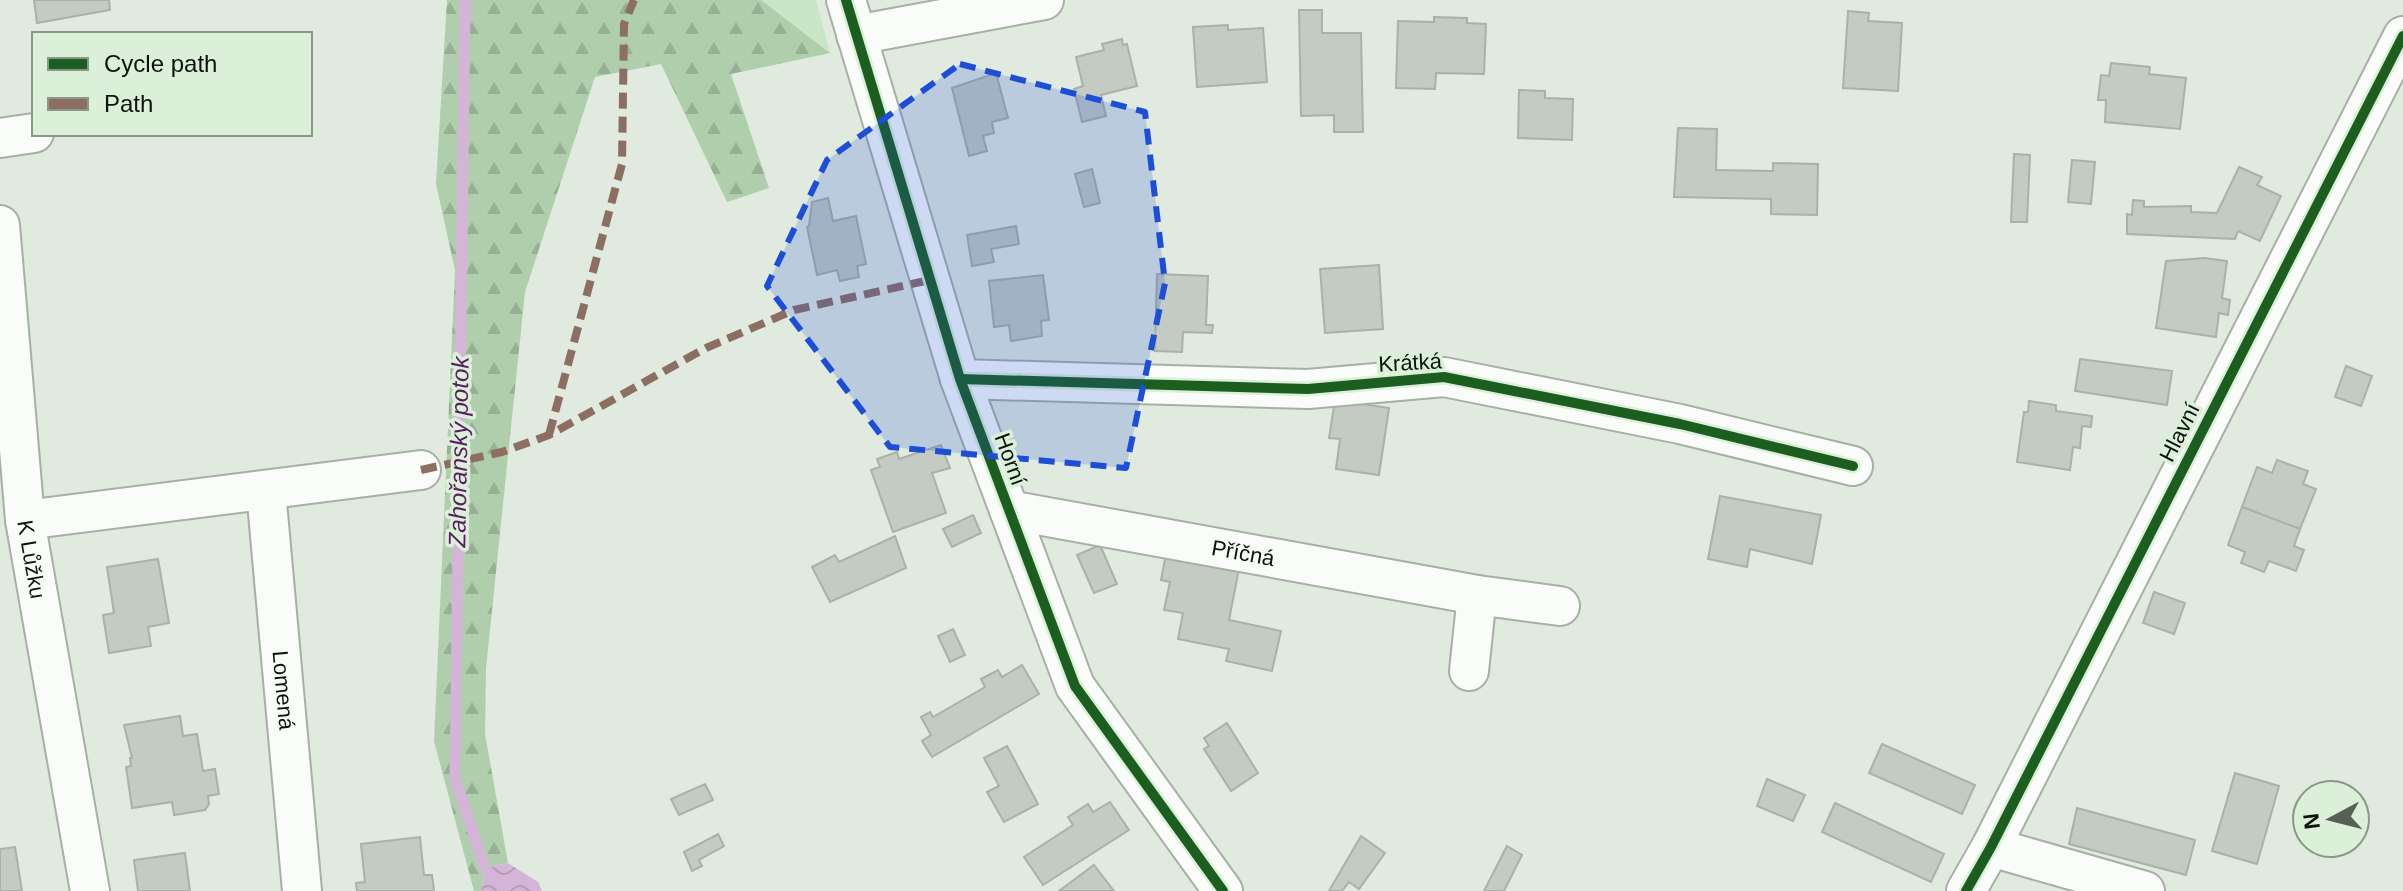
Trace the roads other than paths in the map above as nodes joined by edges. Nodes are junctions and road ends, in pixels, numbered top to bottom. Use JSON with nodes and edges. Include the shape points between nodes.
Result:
{"nodes":[{"id":1,"x":1044,"y":0,"type":"edge"},
{"id":2,"x":851,"y":18,"type":"edge"},
{"id":3,"x":2403,"y":36,"type":"edge"},
{"id":4,"x":32,"y":133,"type":"edge"},
{"id":5,"x":0,"y":138,"type":"edge"},
{"id":6,"x":0,"y":225,"type":"edge"},
{"id":7,"x":960,"y":379,"type":"junction"},
{"id":8,"x":1853,"y":466,"type":"dead end"},
{"id":9,"x":421,"y":470,"type":"dead end"},
{"id":10,"x":266,"y":491,"type":"junction"},
{"id":11,"x":1009,"y":510,"type":"junction"},
{"id":12,"x":25,"y":520,"type":"junction"},
{"id":13,"x":1477,"y":595,"type":"junction"},
{"id":14,"x":1560,"y":606,"type":"dead end"},
{"id":15,"x":1469,"y":671,"type":"dead end"},
{"id":16,"x":1991,"y":847,"type":"junction"},
{"id":17,"x":90,"y":891,"type":"edge"},
{"id":18,"x":302,"y":891,"type":"edge"},
{"id":19,"x":1223,"y":891,"type":"edge"},
{"id":20,"x":1966,"y":891,"type":"edge"},
{"id":21,"x":2145,"y":891,"type":"edge"}],
"edges":[{"from":1,"to":2,"type":"street"},
{"from":2,"to":7,"type":"street","name":"Horní"},
{"from":3,"to":16,"type":"street","name":"Hlavní"},
{"from":4,"to":5,"type":"street"},
{"from":6,"to":12,"type":"street","name":"K Lůžku"},
{"from":7,"to":8,"type":"street","name":"Krátká","via":[[1308,389],[1444,377],[1680,424]]},
{"from":7,"to":11,"type":"street","name":"Horní"},
{"from":9,"to":10,"type":"street"},
{"from":10,"to":12,"type":"street"},
{"from":10,"to":18,"type":"street","name":"Lomená"},
{"from":11,"to":13,"type":"street","name":"Příčná"},
{"from":11,"to":19,"type":"street","name":"Horní","via":[[1075,686]]},
{"from":12,"to":17,"type":"street","name":"K Lůžku"},
{"from":13,"to":14,"type":"street","name":"Příčná"},
{"from":13,"to":15,"type":"street"},
{"from":16,"to":20,"type":"street"},
{"from":16,"to":21,"type":"street"}]}
